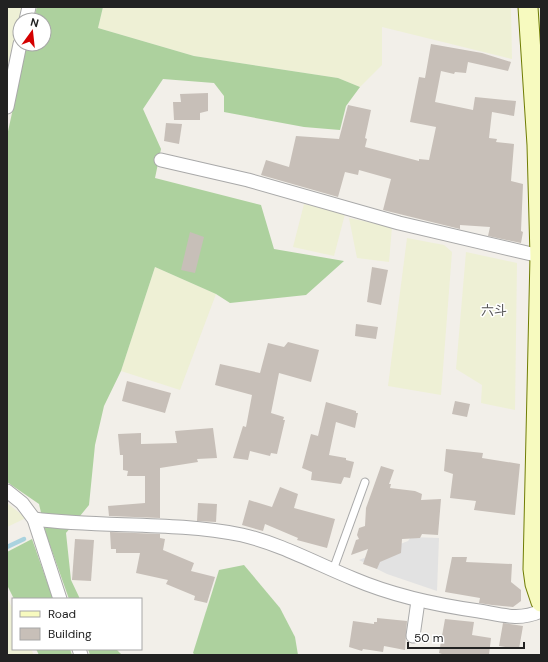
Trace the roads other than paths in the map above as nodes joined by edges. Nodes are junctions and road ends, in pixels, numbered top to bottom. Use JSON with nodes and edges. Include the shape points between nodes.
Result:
{"nodes":[{"id":1,"x":528,"y":7,"type":"edge"},
{"id":2,"x":18,"y":52,"type":"edge"},
{"id":3,"x":7,"y":107,"type":"edge"},
{"id":4,"x":161,"y":160,"type":"dead end"},
{"id":5,"x":540,"y":256,"type":"junction"},
{"id":6,"x":539,"y":398,"type":"edge"},
{"id":7,"x":365,"y":482,"type":"dead end"},
{"id":8,"x":7,"y":491,"type":"edge"},
{"id":9,"x":34,"y":519,"type":"junction"},
{"id":10,"x":333,"y":570,"type":"junction"},
{"id":11,"x":60,"y":598,"type":"edge"},
{"id":12,"x":418,"y":600,"type":"junction"},
{"id":13,"x":541,"y":602,"type":"edge"},
{"id":14,"x":541,"y":611,"type":"edge"},
{"id":15,"x":413,"y":636,"type":"dead end"}],
"edges":[{"from":1,"to":5,"type":"street","via":[[537,145]]},
{"from":2,"to":3,"type":"street"},
{"from":4,"to":5,"type":"street","via":[[248,180],[399,223]]},
{"from":5,"to":6,"type":"street"},
{"from":6,"to":13,"type":"street","via":[[533,569]]},
{"from":7,"to":10,"type":"lane"},
{"from":8,"to":9,"type":"street","via":[[22,503]]},
{"from":9,"to":10,"type":"street","via":[[110,526],[183,527],[241,535],[272,544]]},
{"from":9,"to":11,"type":"street"},
{"from":10,"to":12,"type":"street","via":[[382,590]]},
{"from":12,"to":14,"type":"street","via":[[523,618]]},
{"from":12,"to":15,"type":"street"}]}
